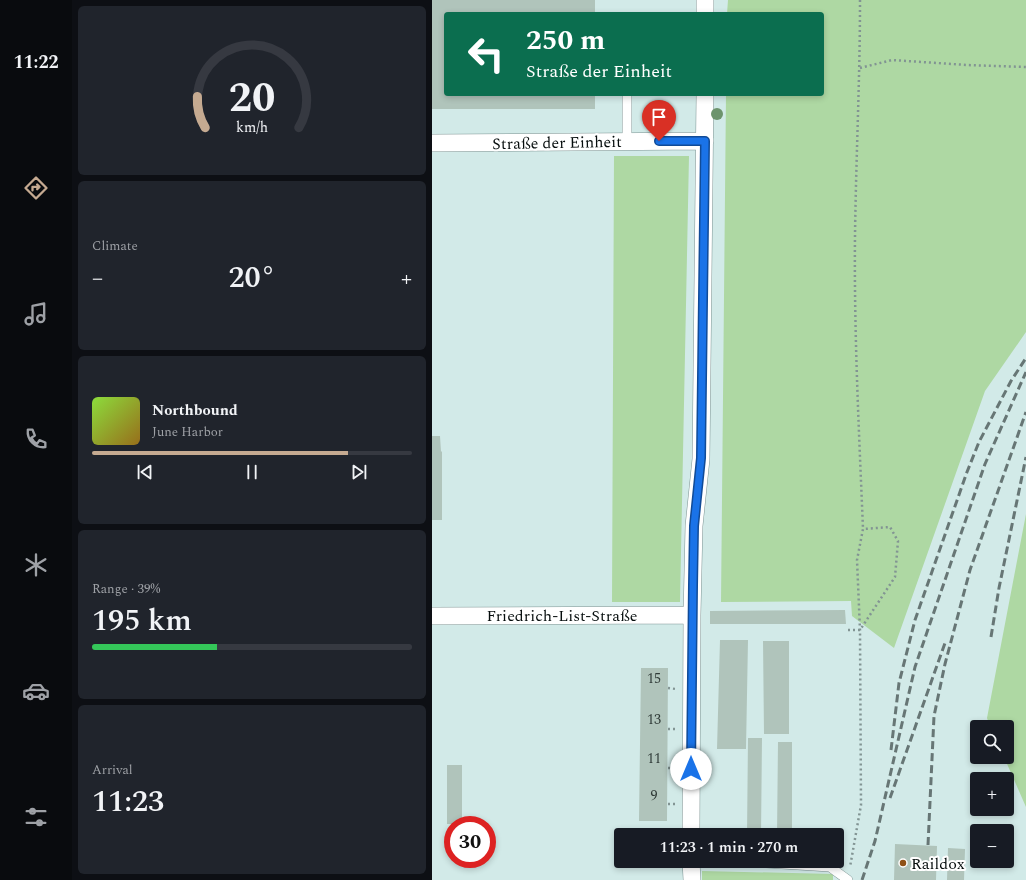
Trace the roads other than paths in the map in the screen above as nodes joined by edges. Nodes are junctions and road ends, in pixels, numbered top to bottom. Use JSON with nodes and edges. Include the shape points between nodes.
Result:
{"nodes":[{"id":1,"x":705,"y":0,"type":"edge"},
{"id":2,"x":705,"y":12,"type":"edge"},
{"id":3,"x":627,"y":96,"type":"edge"},
{"id":4,"x":705,"y":96,"type":"edge"},
{"id":5,"x":705,"y":141,"type":"junction"},
{"id":6,"x":627,"y":142,"type":"junction"},
{"id":7,"x":432,"y":143,"type":"edge"},
{"id":8,"x":692,"y":615,"type":"junction"},
{"id":9,"x":432,"y":616,"type":"edge"},
{"id":10,"x":691,"y":828,"type":"edge"},
{"id":11,"x":691,"y":868,"type":"edge"},
{"id":12,"x":833,"y":868,"type":"edge"},
{"id":13,"x":692,"y":880,"type":"edge"},
{"id":14,"x":848,"y":880,"type":"edge"}],
"edges":[{"from":1,"to":2,"type":"street"},
{"from":3,"to":6,"type":"lane"},
{"from":4,"to":5,"type":"street"},
{"from":5,"to":6,"type":"street","name":"Straße der Einheit"},
{"from":5,"to":8,"type":"street","via":[[701,458],[694,526]]},
{"from":6,"to":7,"type":"street","name":"Straße der Einheit"},
{"from":8,"to":9,"type":"street","name":"Friedrich-List-Straße"},
{"from":8,"to":10,"type":"street"},
{"from":11,"to":13,"type":"street"},
{"from":12,"to":14,"type":"lane"}]}
